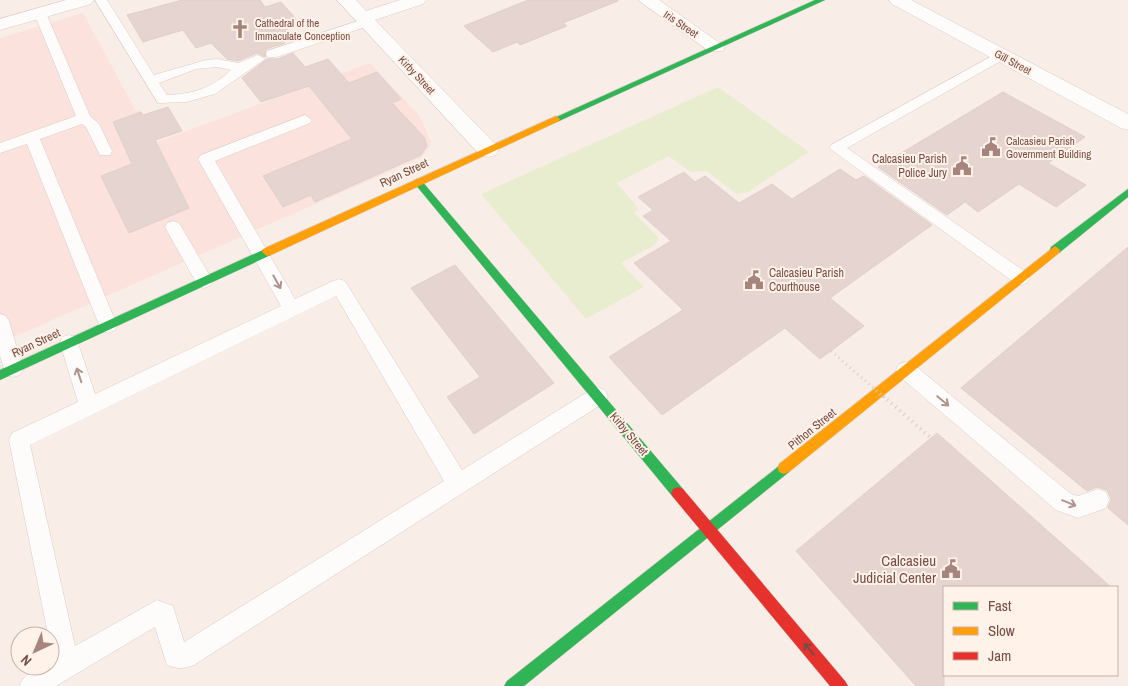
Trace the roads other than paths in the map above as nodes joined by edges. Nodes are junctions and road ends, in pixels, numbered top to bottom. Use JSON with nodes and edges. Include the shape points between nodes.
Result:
{"nodes":[{"id":1,"x":85,"y":0,"type":"edge"},
{"id":2,"x":101,"y":0,"type":"edge"},
{"id":3,"x":346,"y":0,"type":"edge"},
{"id":4,"x":417,"y":0,"type":"edge"},
{"id":5,"x":647,"y":0,"type":"edge"},
{"id":6,"x":821,"y":0,"type":"edge"},
{"id":7,"x":898,"y":0,"type":"edge"},
{"id":8,"x":40,"y":13,"type":"junction"},
{"id":9,"x":365,"y":20,"type":"junction"},
{"id":10,"x":0,"y":25,"type":"edge"},
{"id":11,"x":716,"y":47,"type":"junction"},
{"id":12,"x":272,"y":54,"type":"dead end"},
{"id":13,"x":1001,"y":55,"type":"junction"},
{"id":14,"x":258,"y":59,"type":"dead end"},
{"id":15,"x":238,"y":68,"type":"junction"},
{"id":16,"x":151,"y":80,"type":"junction"},
{"id":17,"x":84,"y":118,"type":"junction"},
{"id":18,"x":305,"y":120,"type":"dead end"},
{"id":19,"x":1128,"y":123,"type":"edge"},
{"id":20,"x":32,"y":137,"type":"junction"},
{"id":21,"x":1,"y":146,"type":"edge"},
{"id":22,"x":488,"y":150,"type":"junction"},
{"id":23,"x":105,"y":151,"type":"dead end"},
{"id":24,"x":418,"y":182,"type":"junction"},
{"id":25,"x":1126,"y":196,"type":"edge"},
{"id":26,"x":173,"y":227,"type":"dead end"},
{"id":27,"x":262,"y":254,"type":"junction"},
{"id":28,"x":1020,"y":278,"type":"junction"},
{"id":29,"x":204,"y":281,"type":"junction"},
{"id":30,"x":292,"y":309,"type":"junction"},
{"id":31,"x":0,"y":321,"type":"edge"},
{"id":32,"x":108,"y":325,"type":"junction"},
{"id":33,"x":68,"y":343,"type":"junction"},
{"id":34,"x":906,"y":370,"type":"junction"},
{"id":35,"x":6,"y":372,"type":"edge"},
{"id":36,"x":598,"y":396,"type":"junction"},
{"id":37,"x":89,"y":406,"type":"junction"},
{"id":38,"x":458,"y":484,"type":"junction"},
{"id":39,"x":1098,"y":500,"type":"dead end"},
{"id":40,"x":710,"y":529,"type":"junction"},
{"id":41,"x":67,"y":666,"type":"junction"},
{"id":42,"x":32,"y":686,"type":"edge"},
{"id":43,"x":512,"y":686,"type":"edge"},
{"id":44,"x":840,"y":686,"type":"edge"}],
"edges":[{"from":1,"to":8,"type":"street"},
{"from":2,"to":16,"type":"lane"},
{"from":3,"to":9,"type":"street","name":"Kirby Street"},
{"from":4,"to":9,"type":"street"},
{"from":5,"to":11,"type":"street","name":"Iris Street"},
{"from":6,"to":11,"type":"street","name":"Ryan Street"},
{"from":7,"to":13,"type":"street","name":"Gill Street"},
{"from":8,"to":10,"type":"street"},
{"from":8,"to":17,"type":"lane"},
{"from":9,"to":12,"type":"lane"},
{"from":9,"to":22,"type":"street","name":"Kirby Street"},
{"from":11,"to":22,"type":"street","name":"Ryan Street"},
{"from":13,"to":19,"type":"street","name":"Gill Street"},
{"from":13,"to":28,"type":"lane","via":[[836,148]]},
{"from":14,"to":15,"type":"lane"},
{"from":15,"to":16,"type":"lane","via":[[219,63],[206,64]]},
{"from":15,"to":16,"type":"lane","via":[[223,85],[181,99],[163,100]]},
{"from":17,"to":20,"type":"lane"},
{"from":17,"to":23,"type":"lane","via":[[92,124]]},
{"from":18,"to":27,"type":"lane","via":[[206,159]]},
{"from":20,"to":21,"type":"lane"},
{"from":20,"to":32,"type":"lane"},
{"from":22,"to":24,"type":"street","name":"Ryan Street"},
{"from":24,"to":27,"type":"street","name":"Ryan Street"},
{"from":24,"to":36,"type":"street","name":"Kirby Street"},
{"from":25,"to":28,"type":"street","name":"Pithon Street"},
{"from":26,"to":29,"type":"lane"},
{"from":27,"to":29,"type":"street","name":"Ryan Street"},
{"from":27,"to":30,"type":"lane","one_way":true},
{"from":28,"to":34,"type":"street","name":"Pithon Street"},
{"from":29,"to":32,"type":"street","name":"Ryan Street"},
{"from":30,"to":37,"type":"lane"},
{"from":30,"to":38,"type":"lane","via":[[339,286]]},
{"from":31,"to":35,"type":"lane"},
{"from":32,"to":33,"type":"street","name":"Ryan Street"},
{"from":33,"to":35,"type":"street","name":"Ryan Street"},
{"from":37,"to":33,"type":"lane","one_way":true},
{"from":34,"to":39,"type":"lane","one_way":true,"via":[[1064,502],[1078,507]]},
{"from":34,"to":40,"type":"street","name":"Pithon Street"},
{"from":36,"to":38,"type":"lane"},
{"from":36,"to":40,"type":"street","name":"Kirby Street"},
{"from":37,"to":41,"type":"lane","via":[[18,440]]},
{"from":38,"to":41,"type":"lane","via":[[185,656],[176,656],[164,615],[157,612]]},
{"from":40,"to":43,"type":"street","name":"Pithon Street"},
{"from":44,"to":40,"type":"street","name":"Kirby Street","one_way":true},
{"from":41,"to":42,"type":"lane"}]}
